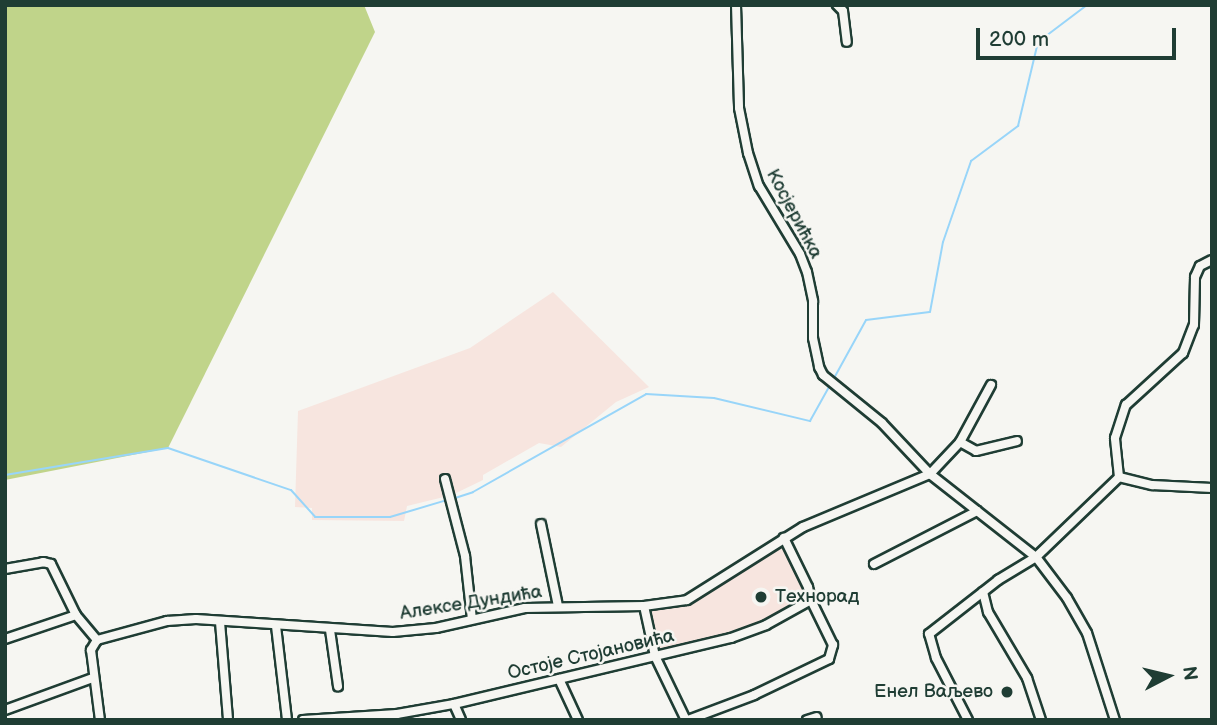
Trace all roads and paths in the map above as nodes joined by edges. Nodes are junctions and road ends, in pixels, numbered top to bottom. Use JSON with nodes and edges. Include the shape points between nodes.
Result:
{"nodes":[{"id":1,"x":736,"y":5,"type":"edge"},
{"id":2,"x":837,"y":5,"type":"edge"},
{"id":3,"x":847,"y":42,"type":"dead end"},
{"id":4,"x":1212,"y":260,"type":"edge"},
{"id":5,"x":991,"y":385,"type":"dead end"},
{"id":6,"x":1017,"y":441,"type":"dead end"},
{"id":7,"x":960,"y":442,"type":"junction"},
{"id":8,"x":930,"y":474,"type":"junction"},
{"id":9,"x":1119,"y":477,"type":"junction"},
{"id":10,"x":445,"y":479,"type":"dead end"},
{"id":11,"x":1212,"y":488,"type":"edge"},
{"id":12,"x":977,"y":511,"type":"junction"},
{"id":13,"x":541,"y":524,"type":"dead end"},
{"id":14,"x":784,"y":538,"type":"junction"},
{"id":15,"x":1036,"y":557,"type":"junction"},
{"id":16,"x":874,"y":564,"type":"dead end"},
{"id":17,"x":5,"y":569,"type":"edge"},
{"id":18,"x":983,"y":592,"type":"junction"},
{"id":19,"x":811,"y":600,"type":"junction"},
{"id":20,"x":558,"y":606,"type":"junction"},
{"id":21,"x":644,"y":606,"type":"junction"},
{"id":22,"x":76,"y":615,"type":"junction"},
{"id":23,"x":472,"y":619,"type":"junction"},
{"id":24,"x":220,"y":622,"type":"junction"},
{"id":25,"x":276,"y":626,"type":"junction"},
{"id":26,"x":330,"y":630,"type":"junction"},
{"id":27,"x":5,"y":639,"type":"edge"},
{"id":28,"x":97,"y":640,"type":"junction"},
{"id":29,"x":655,"y":656,"type":"junction"},
{"id":30,"x":93,"y":678,"type":"junction"},
{"id":31,"x":559,"y":678,"type":"junction"},
{"id":32,"x":338,"y":686,"type":"dead end"},
{"id":33,"x":454,"y":704,"type":"junction"},
{"id":34,"x":5,"y":710,"type":"edge"},
{"id":35,"x":399,"y":717,"type":"edge"},
{"id":36,"x":817,"y":717,"type":"dead end"},
{"id":37,"x":967,"y":717,"type":"edge"},
{"id":38,"x":100,"y":720,"type":"edge"},
{"id":39,"x":228,"y":720,"type":"edge"},
{"id":40,"x":287,"y":720,"type":"edge"},
{"id":41,"x":303,"y":720,"type":"edge"},
{"id":42,"x":461,"y":720,"type":"edge"},
{"id":43,"x":578,"y":720,"type":"edge"},
{"id":44,"x":687,"y":720,"type":"edge"},
{"id":45,"x":807,"y":720,"type":"edge"},
{"id":46,"x":1041,"y":720,"type":"edge"},
{"id":47,"x":1115,"y":720,"type":"edge"}],
"edges":[{"from":1,"to":8,"type":"street","name":"Косјерићка","via":[[740,108],[748,153],[759,186],[807,272],[815,356],[823,375],[882,423]]},
{"from":2,"to":3,"type":"street"},
{"from":4,"to":9,"type":"street","via":[[1200,266],[1195,277],[1194,325],[1183,354],[1126,405],[1115,438]]},
{"from":5,"to":7,"type":"street"},
{"from":6,"to":7,"type":"street","via":[[976,452]]},
{"from":7,"to":8,"type":"street"},
{"from":8,"to":12,"type":"street","name":"Косјерићка"},
{"from":8,"to":14,"type":"street","name":"Алексе Дундића"},
{"from":9,"to":11,"type":"street","via":[[1152,485]]},
{"from":9,"to":15,"type":"street"},
{"from":10,"to":23,"type":"street","via":[[465,556]]},
{"from":12,"to":15,"type":"street","name":"Косјерићка"},
{"from":12,"to":16,"type":"street"},
{"from":13,"to":20,"type":"street"},
{"from":14,"to":19,"type":"street"},
{"from":14,"to":21,"type":"street","name":"Алексе Дундића","via":[[693,597]]},
{"from":15,"to":18,"type":"street"},
{"from":15,"to":47,"type":"street","name":"Косјерићка","via":[[1068,598],[1087,633]]},
{"from":17,"to":22,"type":"street","via":[[51,564]]},
{"from":18,"to":37,"type":"street","via":[[931,630],[928,637]]},
{"from":18,"to":46,"type":"street","via":[[988,612],[1027,678]]},
{"from":19,"to":29,"type":"street","name":"Остоје Стојановића","via":[[731,638]]},
{"from":19,"to":44,"type":"street","via":[[833,645],[829,659]]},
{"from":20,"to":21,"type":"street","name":"Алексе Дундића"},
{"from":20,"to":23,"type":"street","name":"Алексе Дундића"},
{"from":21,"to":29,"type":"street"},
{"from":22,"to":27,"type":"street"},
{"from":22,"to":28,"type":"street"},
{"from":23,"to":26,"type":"street","name":"Алексе Дундића","via":[[393,632]]},
{"from":24,"to":25,"type":"street","name":"Алексе Дундића"},
{"from":24,"to":28,"type":"street","name":"Алексе Дундића","via":[[160,622]]},
{"from":24,"to":39,"type":"street"},
{"from":25,"to":26,"type":"street","name":"Алексе Дундића"},
{"from":25,"to":40,"type":"street"},
{"from":26,"to":32,"type":"street"},
{"from":28,"to":30,"type":"street","via":[[91,650]]},
{"from":29,"to":31,"type":"street","name":"Остоје Стојановића"},
{"from":29,"to":44,"type":"street"},
{"from":30,"to":34,"type":"street"},
{"from":30,"to":38,"type":"street"},
{"from":31,"to":33,"type":"street","name":"Остоје Стојановића"},
{"from":31,"to":43,"type":"street"},
{"from":33,"to":35,"type":"street","name":"Остоје Стојановића"},
{"from":33,"to":42,"type":"street"},
{"from":35,"to":41,"type":"street","name":"Остоје Стојановића"},
{"from":36,"to":45,"type":"street"}]}
